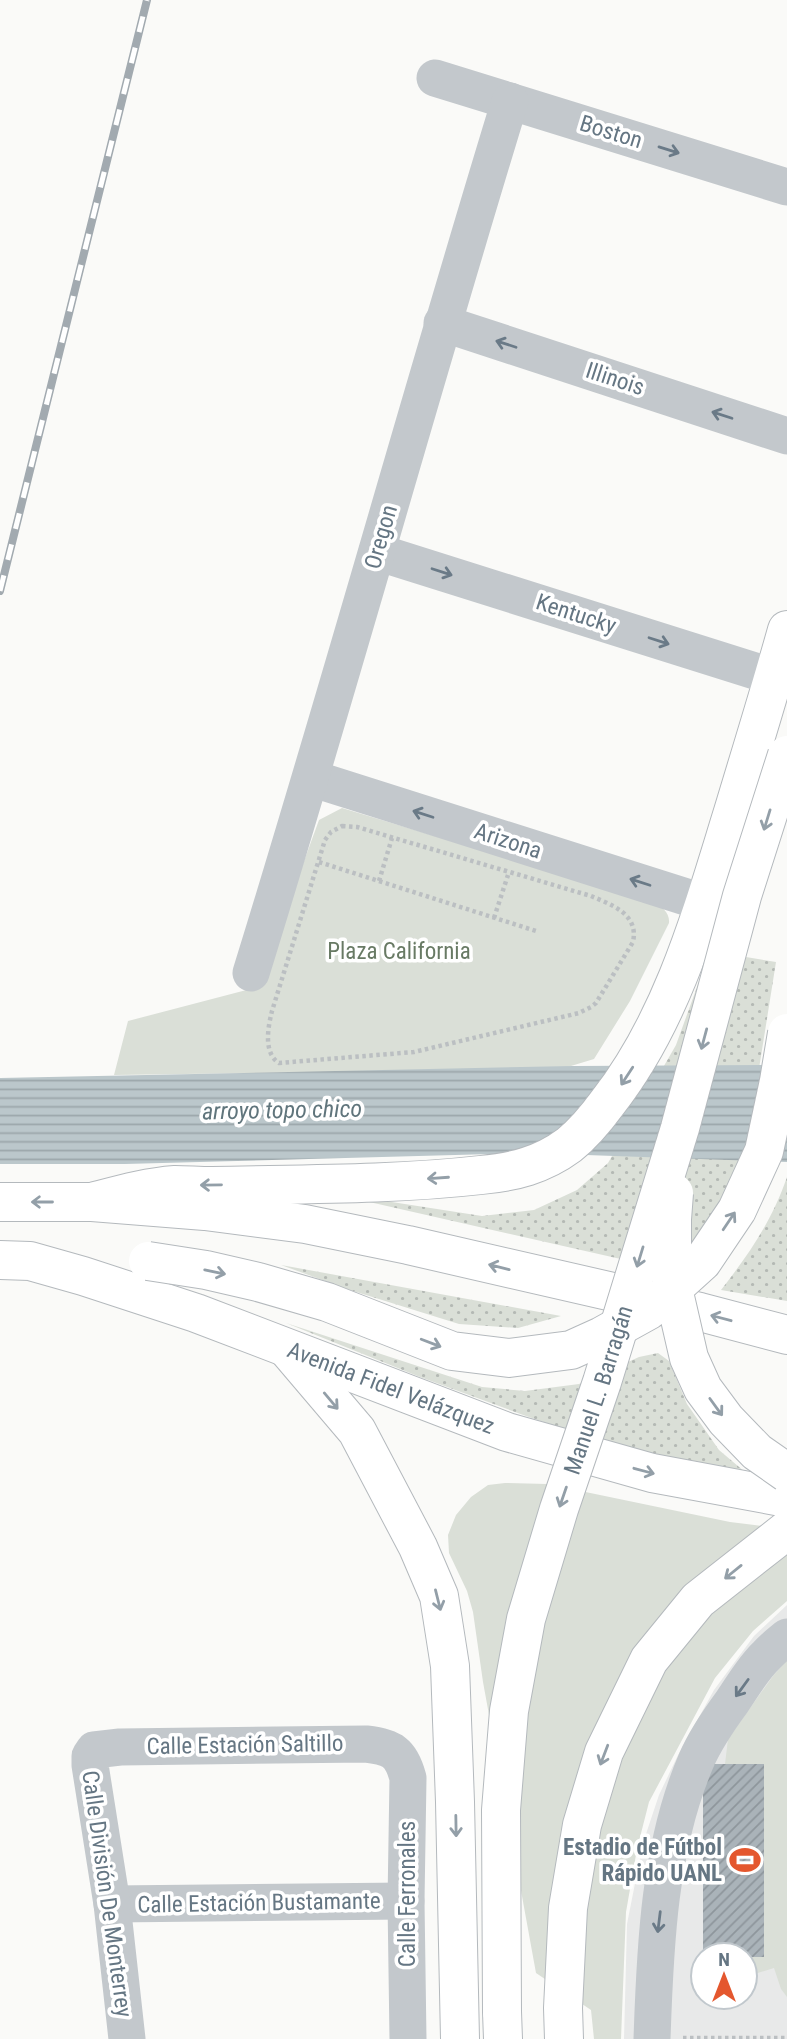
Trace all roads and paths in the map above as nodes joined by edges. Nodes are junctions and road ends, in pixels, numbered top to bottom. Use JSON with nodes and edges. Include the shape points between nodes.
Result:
{"nodes":[{"id":1,"x":435,"y":78,"type":"dead end"},
{"id":2,"x":510,"y":101,"type":"junction"},
{"id":3,"x":787,"y":187,"type":"edge"},
{"id":4,"x":442,"y":323,"type":"junction"},
{"id":5,"x":787,"y":436,"type":"edge"},
{"id":6,"x":377,"y":552,"type":"junction"},
{"id":7,"x":787,"y":630,"type":"edge"},
{"id":8,"x":774,"y":677,"type":"junction"},
{"id":9,"x":787,"y":755,"type":"edge"},
{"id":10,"x":311,"y":778,"type":"junction"},
{"id":11,"x":393,"y":837,"type":"junction"},
{"id":12,"x":318,"y":862,"type":"junction"},
{"id":13,"x":509,"y":872,"type":"junction"},
{"id":14,"x":379,"y":881,"type":"junction"},
{"id":15,"x":705,"y":903,"type":"junction"},
{"id":16,"x":494,"y":918,"type":"junction"},
{"id":17,"x":536,"y":931,"type":"dead end"},
{"id":18,"x":251,"y":973,"type":"dead end"},
{"id":19,"x":787,"y":1033,"type":"edge"},
{"id":20,"x":680,"y":1128,"type":"junction"},
{"id":21,"x":0,"y":1202,"type":"edge"},
{"id":22,"x":92,"y":1202,"type":"junction"},
{"id":23,"x":15,"y":1261,"type":"edge"},
{"id":24,"x":787,"y":1335,"type":"edge"},
{"id":25,"x":287,"y":1349,"type":"junction"},
{"id":26,"x":787,"y":1472,"type":"edge"},
{"id":27,"x":787,"y":1498,"type":"edge"},
{"id":28,"x":787,"y":1530,"type":"edge"},
{"id":29,"x":787,"y":1637,"type":"edge"},
{"id":30,"x":94,"y":1750,"type":"joint"},
{"id":31,"x":396,"y":1752,"type":"joint"},
{"id":32,"x":407,"y":1901,"type":"junction"},
{"id":33,"x":112,"y":1904,"type":"junction"},
{"id":34,"x":563,"y":2024,"type":"edge"},
{"id":35,"x":503,"y":2026,"type":"edge"},
{"id":36,"x":652,"y":2038,"type":"edge"},
{"id":37,"x":777,"y":2038,"type":"edge"},
{"id":38,"x":787,"y":2038,"type":"edge"},
{"id":39,"x":127,"y":2039,"type":"edge"},
{"id":40,"x":408,"y":2039,"type":"edge"},
{"id":41,"x":460,"y":2039,"type":"edge"}],
"edges":[{"from":1,"to":2,"type":"street","name":"Boston"},
{"from":2,"to":3,"type":"street","name":"Boston","one_way":true},
{"from":2,"to":4,"type":"street","name":"Oregon"},
{"from":5,"to":4,"type":"street","name":"Illinois","one_way":true},
{"from":4,"to":6,"type":"street","name":"Oregon"},
{"from":6,"to":8,"type":"street","name":"Kentucky","one_way":true},
{"from":6,"to":10,"type":"street","name":"Oregon"},
{"from":7,"to":8,"type":"highway"},
{"from":8,"to":15,"type":"highway"},
{"from":9,"to":20,"type":"highway","name":"Manuel L. Barragán","one_way":true,"bridge":true,"via":[[742,897]]},
{"from":15,"to":10,"type":"street","name":"Arizona","one_way":true},
{"from":10,"to":18,"type":"street","name":"Oregon"},
{"from":11,"to":12,"type":"path","via":[[357,827],[336,828],[325,841]]},
{"from":11,"to":13,"type":"path"},
{"from":11,"to":14,"type":"path"},
{"from":12,"to":13,"type":"path","via":[[268,1025],[271,1054],[279,1063],[414,1052],[579,1013],[596,1003],[633,942],[630,918],[591,896]]},
{"from":12,"to":14,"type":"path"},
{"from":13,"to":16,"type":"path"},
{"from":14,"to":16,"type":"path"},
{"from":15,"to":22,"type":"highway","one_way":true,"via":[[679,974],[632,1068],[596,1118],[544,1161],[482,1175],[411,1181],[173,1185]]},
{"from":16,"to":17,"type":"path"},
{"from":23,"to":19,"type":"highway","one_way":true,"bridge":true,"via":[[148,1261],[206,1270],[327,1302],[452,1351],[509,1358],[570,1350],[649,1310],[702,1262],[737,1210],[764,1151]]},
{"from":20,"to":26,"type":"highway","one_way":true,"bridge":true,"via":[[672,1284],[689,1358],[703,1389],[726,1420],[757,1452]]},
{"from":20,"to":35,"type":"highway","name":"Manuel L. Barragán","one_way":true,"bridge":true,"via":[[526,1619],[509,1712],[501,1810]]},
{"from":22,"to":21,"type":"highway","one_way":true},
{"from":24,"to":22,"type":"highway","one_way":true,"via":[[304,1224]]},
{"from":23,"to":25,"type":"highway","name":"Avenida Fidel Velázquez","via":[[83,1276]]},
{"from":25,"to":27,"type":"highway","name":"Avenida Fidel Velázquez","one_way":true,"via":[[508,1432],[652,1473]]},
{"from":25,"to":41,"type":"highway","one_way":true,"via":[[357,1431],[439,1596],[450,1665]]},
{"from":28,"to":34,"type":"highway","one_way":true,"via":[[698,1600],[649,1660],[604,1752],[582,1825],[570,1896]]},
{"from":29,"to":36,"type":"street","one_way":true,"via":[[767,1654],[710,1732],[685,1790],[673,1834],[657,1938]]},
{"from":30,"to":31,"type":"street","name":"Calle Estación Saltillo","via":[[366,1744]]},
{"from":30,"to":33,"type":"street","name":"Calle División De Monterrey","via":[[90,1765]]},
{"from":31,"to":32,"type":"street","name":"Calle Ferronales","via":[[408,1778]]},
{"from":32,"to":33,"type":"street","name":"Calle Estación Bustamante"},
{"from":32,"to":40,"type":"street","name":"Calle Ferronales"},
{"from":33,"to":39,"type":"street","name":"Calle División De Monterrey"},
{"from":36,"to":37,"type":"path"},
{"from":37,"to":38,"type":"path"}]}
